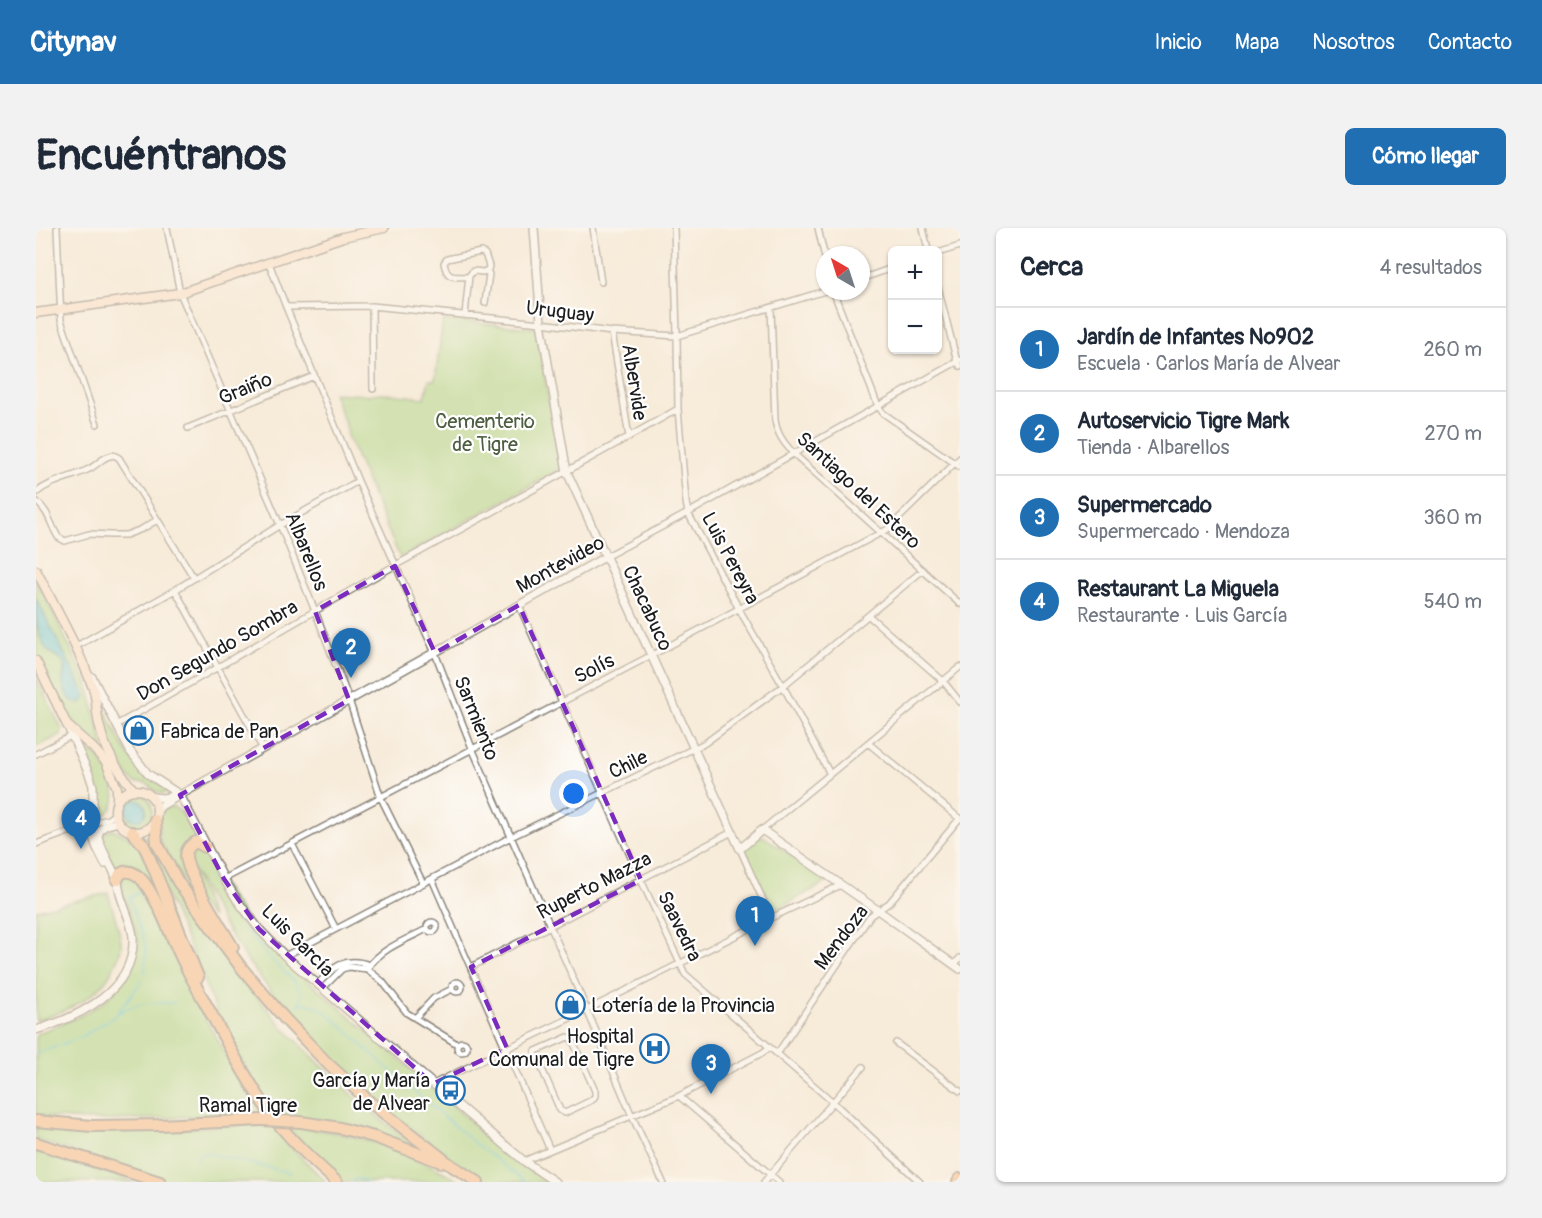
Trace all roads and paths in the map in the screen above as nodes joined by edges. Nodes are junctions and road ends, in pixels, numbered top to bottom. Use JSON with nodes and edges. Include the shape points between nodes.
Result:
{"nodes":[{"id":1,"x":57,"y":228,"type":"edge"},
{"id":2,"x":167,"y":228,"type":"edge"},
{"id":3,"x":384,"y":228,"type":"edge"},
{"id":4,"x":534,"y":228,"type":"edge"},
{"id":5,"x":593,"y":228,"type":"edge"},
{"id":6,"x":674,"y":228,"type":"edge"},
{"id":7,"x":818,"y":228,"type":"edge"},
{"id":8,"x":923,"y":228,"type":"edge"},
{"id":9,"x":342,"y":232,"type":"edge"},
{"id":10,"x":822,"y":246,"type":"edge"},
{"id":11,"x":927,"y":246,"type":"edge"},
{"id":12,"x":960,"y":246,"type":"edge"},
{"id":13,"x":942,"y":252,"type":"edge"},
{"id":14,"x":269,"y":263,"type":"junction"},
{"id":15,"x":888,"y":269,"type":"edge"},
{"id":16,"x":486,"y":271,"type":"junction"},
{"id":17,"x":870,"y":276,"type":"edge"},
{"id":18,"x":469,"y":277,"type":"junction"},
{"id":19,"x":601,"y":282,"type":"dead end"},
{"id":20,"x":180,"y":292,"type":"junction"},
{"id":21,"x":816,"y":294,"type":"edge"},
{"id":22,"x":837,"y":300,"type":"edge"},
{"id":23,"x":942,"y":300,"type":"edge"},
{"id":24,"x":485,"y":303,"type":"dead end"},
{"id":25,"x":372,"y":306,"type":"junction"},
{"id":26,"x":286,"y":307,"type":"junction"},
{"id":27,"x":771,"y":308,"type":"junction"},
{"id":28,"x":60,"y":310,"type":"junction"},
{"id":29,"x":36,"y":313,"type":"edge"},
{"id":30,"x":465,"y":315,"type":"junction"},
{"id":31,"x":541,"y":323,"type":"junction"},
{"id":32,"x":612,"y":332,"type":"junction"},
{"id":33,"x":677,"y":336,"type":"junction"},
{"id":34,"x":959,"y":363,"type":"edge"},
{"id":35,"x":314,"y":376,"type":"junction"},
{"id":36,"x":373,"y":389,"type":"dead end"},
{"id":37,"x":878,"y":406,"type":"junction"},
{"id":38,"x":678,"y":409,"type":"junction"},
{"id":39,"x":230,"y":410,"type":"junction"},
{"id":40,"x":97,"y":424,"type":"dead end"},
{"id":41,"x":188,"y":428,"type":"dead end"},
{"id":42,"x":629,"y":437,"type":"junction"},
{"id":43,"x":793,"y":453,"type":"junction"},
{"id":44,"x":960,"y":458,"type":"edge"},
{"id":45,"x":958,"y":465,"type":"edge"},
{"id":46,"x":567,"y":472,"type":"junction"},
{"id":47,"x":358,"y":481,"type":"junction"},
{"id":48,"x":36,"y":493,"type":"edge"},
{"id":49,"x":36,"y":501,"type":"edge"},
{"id":50,"x":688,"y":513,"type":"junction"},
{"id":51,"x":157,"y":520,"type":"junction"},
{"id":52,"x":280,"y":525,"type":"junction"},
{"id":53,"x":882,"y":532,"type":"junction"},
{"id":54,"x":605,"y":557,"type":"junction"},
{"id":55,"x":395,"y":566,"type":"junction"},
{"id":56,"x":36,"y":570,"type":"edge"},
{"id":57,"x":923,"y":570,"type":"junction"},
{"id":58,"x":194,"y":578,"type":"junction"},
{"id":59,"x":175,"y":590,"type":"junction"},
{"id":60,"x":960,"y":604,"type":"edge"},
{"id":61,"x":519,"y":605,"type":"junction"},
{"id":62,"x":739,"y":609,"type":"junction"},
{"id":63,"x":315,"y":611,"type":"junction"},
{"id":64,"x":869,"y":616,"type":"junction"},
{"id":65,"x":75,"y":647,"type":"junction"},
{"id":66,"x":435,"y":653,"type":"junction"},
{"id":67,"x":652,"y":656,"type":"junction"},
{"id":68,"x":37,"y":667,"type":"edge"},
{"id":69,"x":84,"y":667,"type":"junction"},
{"id":70,"x":960,"y":667,"type":"edge"},
{"id":71,"x":218,"y":668,"type":"junction"},
{"id":72,"x":943,"y":681,"type":"junction"},
{"id":73,"x":783,"y":686,"type":"junction"},
{"id":74,"x":349,"y":700,"type":"junction"},
{"id":75,"x":562,"y":702,"type":"junction"},
{"id":76,"x":960,"y":702,"type":"edge"},
{"id":77,"x":67,"y":725,"type":"junction"},
{"id":78,"x":116,"y":725,"type":"junction"},
{"id":79,"x":71,"y":736,"type":"junction"},
{"id":80,"x":868,"y":743,"type":"junction"},
{"id":81,"x":472,"y":748,"type":"junction"},
{"id":82,"x":694,"y":748,"type":"junction"},
{"id":83,"x":263,"y":749,"type":"junction"},
{"id":84,"x":36,"y":754,"type":"edge"},
{"id":85,"x":830,"y":774,"type":"junction"},
{"id":86,"x":134,"y":789,"type":"junction"},
{"id":87,"x":602,"y":793,"type":"junction"},
{"id":88,"x":180,"y":795,"type":"junction"},
{"id":89,"x":153,"y":797,"type":"junction"},
{"id":90,"x":381,"y":798,"type":"junction"},
{"id":91,"x":117,"y":801,"type":"junction"},
{"id":92,"x":167,"y":802,"type":"junction"},
{"id":93,"x":187,"y":811,"type":"junction"},
{"id":94,"x":156,"y":815,"type":"junction"},
{"id":95,"x":116,"y":818,"type":"junction"},
{"id":96,"x":960,"y":818,"type":"edge"},
{"id":97,"x":93,"y":823,"type":"junction"},
{"id":98,"x":103,"y":826,"type":"junction"},
{"id":99,"x":762,"y":830,"type":"junction"},
{"id":100,"x":132,"y":832,"type":"junction"},
{"id":101,"x":732,"y":832,"type":"junction"},
{"id":102,"x":512,"y":837,"type":"junction"},
{"id":103,"x":36,"y":844,"type":"edge"},
{"id":104,"x":292,"y":844,"type":"junction"},
{"id":105,"x":205,"y":847,"type":"junction"},
{"id":106,"x":740,"y":849,"type":"junction"},
{"id":107,"x":224,"y":879,"type":"junction"},
{"id":108,"x":432,"y":879,"type":"junction"},
{"id":109,"x":117,"y":880,"type":"junction"},
{"id":110,"x":641,"y":880,"type":"junction"},
{"id":111,"x":423,"y":884,"type":"junction"},
{"id":112,"x":841,"y":885,"type":"junction"},
{"id":113,"x":120,"y":893,"type":"junction"},
{"id":114,"x":879,"y":911,"type":"junction"},
{"id":115,"x":771,"y":918,"type":"junction"},
{"id":116,"x":551,"y":926,"type":"junction"},
{"id":117,"x":336,"y":929,"type":"junction"},
{"id":118,"x":427,"y":929,"type":"dead end"},
{"id":119,"x":285,"y":956,"type":"junction"},
{"id":120,"x":960,"y":958,"type":"edge"},
{"id":121,"x":679,"y":963,"type":"junction"},
{"id":122,"x":369,"y":967,"type":"junction"},
{"id":123,"x":471,"y":967,"type":"junction"},
{"id":124,"x":957,"y":967,"type":"edge"},
{"id":125,"x":321,"y":986,"type":"junction"},
{"id":126,"x":452,"y":989,"type":"dead end"},
{"id":127,"x":263,"y":993,"type":"junction"},
{"id":128,"x":587,"y":1010,"type":"junction"},
{"id":129,"x":415,"y":1018,"type":"junction"},
{"id":130,"x":214,"y":1019,"type":"junction"},
{"id":131,"x":550,"y":1028,"type":"junction"},
{"id":132,"x":36,"y":1030,"type":"edge"},
{"id":133,"x":544,"y":1031,"type":"junction"},
{"id":134,"x":896,"y":1043,"type":"dead end"},
{"id":135,"x":457,"y":1044,"type":"dead end"},
{"id":136,"x":553,"y":1044,"type":"junction"},
{"id":137,"x":507,"y":1048,"type":"junction"},
{"id":138,"x":769,"y":1048,"type":"junction"},
{"id":139,"x":777,"y":1054,"type":"junction"},
{"id":140,"x":863,"y":1068,"type":"dead end"},
{"id":141,"x":434,"y":1084,"type":"junction"},
{"id":142,"x":960,"y":1092,"type":"edge"},
{"id":143,"x":679,"y":1096,"type":"junction"},
{"id":144,"x":834,"y":1103,"type":"junction"},
{"id":145,"x":632,"y":1116,"type":"junction"},
{"id":146,"x":36,"y":1121,"type":"edge"},
{"id":147,"x":36,"y":1143,"type":"edge"},
{"id":148,"x":550,"y":1149,"type":"junction"},
{"id":149,"x":524,"y":1161,"type":"junction"},
{"id":150,"x":452,"y":1166,"type":"junction"},
{"id":151,"x":771,"y":1175,"type":"junction"},
{"id":152,"x":160,"y":1182,"type":"edge"},
{"id":153,"x":337,"y":1182,"type":"edge"},
{"id":154,"x":478,"y":1182,"type":"edge"},
{"id":155,"x":555,"y":1182,"type":"edge"},
{"id":156,"x":663,"y":1182,"type":"edge"},
{"id":157,"x":764,"y":1182,"type":"edge"},
{"id":158,"x":779,"y":1182,"type":"edge"},
{"id":159,"x":920,"y":1182,"type":"edge"}],
"edges":[{"from":1,"to":28,"type":"street"},
{"from":2,"to":20,"type":"street","name":"Albarellos"},
{"from":3,"to":9,"type":"main road"},
{"from":4,"to":31,"type":"street","name":"Chacabuco"},
{"from":5,"to":19,"type":"street"},
{"from":6,"to":33,"type":"street","name":"Luis Pereyra"},
{"from":7,"to":10,"type":"street"},
{"from":8,"to":11,"type":"street"},
{"from":9,"to":14,"type":"main road"},
{"from":12,"to":13,"type":"street"},
{"from":14,"to":20,"type":"main road"},
{"from":14,"to":26,"type":"street","name":"Sarmiento"},
{"from":15,"to":17,"type":"street"},
{"from":16,"to":18,"type":"street","via":[[473,271]]},
{"from":16,"to":18,"type":"street","via":[[489,266],[483,253],[445,261],[450,276]]},
{"from":16,"to":24,"type":"street","via":[[489,274]]},
{"from":18,"to":30,"type":"street"},
{"from":20,"to":28,"type":"main road"},
{"from":20,"to":39,"type":"street","name":"Albarellos"},
{"from":21,"to":27,"type":"street","name":"Uruguay"},
{"from":22,"to":37,"type":"street"},
{"from":23,"to":34,"type":"street"},
{"from":25,"to":26,"type":"street","name":"Uruguay"},
{"from":25,"to":30,"type":"street","name":"Uruguay"},
{"from":25,"to":36,"type":"street"},
{"from":26,"to":35,"type":"street","name":"Sarmiento"},
{"from":27,"to":33,"type":"street","name":"Uruguay"},
{"from":27,"to":43,"type":"street","name":"Santiago del Estero","via":[[775,420],[779,435]]},
{"from":28,"to":29,"type":"main road"},
{"from":28,"to":40,"type":"street"},
{"from":30,"to":31,"type":"street","name":"Uruguay"},
{"from":31,"to":32,"type":"street","name":"Uruguay"},
{"from":31,"to":46,"type":"street","name":"Chacabuco"},
{"from":32,"to":33,"type":"street","name":"Uruguay"},
{"from":32,"to":42,"type":"street","name":"Albervide"},
{"from":33,"to":38,"type":"street","name":"Luis Pereyra"},
{"from":34,"to":37,"type":"street","name":"Montevideo"},
{"from":35,"to":39,"type":"street","name":"Graiño"},
{"from":35,"to":47,"type":"street","name":"Sarmiento"},
{"from":37,"to":43,"type":"street","name":"Montevideo"},
{"from":37,"to":45,"type":"street"},
{"from":38,"to":42,"type":"street","name":"Don Segundo Sombra"},
{"from":38,"to":50,"type":"street","name":"Luis Pereyra"},
{"from":39,"to":41,"type":"street","name":"Graiño"},
{"from":39,"to":52,"type":"street","name":"Albarellos"},
{"from":42,"to":46,"type":"street","name":"Don Segundo Sombra"},
{"from":43,"to":50,"type":"street","name":"Montevideo"},
{"from":43,"to":53,"type":"street","name":"Santiago del Estero"},
{"from":44,"to":45,"type":"street","name":"Solís"},
{"from":45,"to":53,"type":"street","name":"Solís"},
{"from":46,"to":54,"type":"street","name":"Chacabuco"},
{"from":46,"to":55,"type":"street","name":"Don Segundo Sombra"},
{"from":47,"to":52,"type":"street"},
{"from":47,"to":55,"type":"street","name":"Sarmiento"},
{"from":48,"to":51,"type":"street","via":[[114,455]]},
{"from":49,"to":51,"type":"street","via":[[49,516],[58,537],[65,541],[89,534],[126,534]]},
{"from":50,"to":54,"type":"street","name":"Montevideo"},
{"from":50,"to":62,"type":"street","name":"Luis Pereyra"},
{"from":51,"to":58,"type":"street"},
{"from":52,"to":58,"type":"street"},
{"from":52,"to":63,"type":"street","name":"Albarellos"},
{"from":53,"to":57,"type":"street","name":"Santiago del Estero"},
{"from":53,"to":62,"type":"street","name":"Solís"},
{"from":54,"to":61,"type":"street","name":"Montevideo"},
{"from":54,"to":67,"type":"street","name":"Chacabuco"},
{"from":55,"to":63,"type":"street","name":"Don Segundo Sombra"},
{"from":55,"to":66,"type":"street","name":"Sarmiento"},
{"from":56,"to":65,"type":"main road"},
{"from":57,"to":60,"type":"street","name":"Santiago del Estero"},
{"from":57,"to":64,"type":"street","name":"Chile"},
{"from":58,"to":59,"type":"street"},
{"from":59,"to":65,"type":"street"},
{"from":59,"to":71,"type":"street"},
{"from":61,"to":66,"type":"street","name":"Montevideo"},
{"from":61,"to":75,"type":"street","name":"Saavedra"},
{"from":62,"to":67,"type":"street","name":"Solís"},
{"from":62,"to":73,"type":"street","name":"Luis Pereyra"},
{"from":63,"to":71,"type":"street","name":"Don Segundo Sombra"},
{"from":63,"to":74,"type":"street","name":"Albarellos"},
{"from":64,"to":72,"type":"street"},
{"from":64,"to":73,"type":"street","name":"Chile"},
{"from":65,"to":69,"type":"main road"},
{"from":66,"to":74,"type":"street","name":"Montevideo"},
{"from":66,"to":81,"type":"street","name":"Sarmiento"},
{"from":67,"to":75,"type":"street","name":"Solís"},
{"from":67,"to":82,"type":"street","name":"Chacabuco"},
{"from":68,"to":77,"type":"main road"},
{"from":69,"to":78,"type":"street"},
{"from":69,"to":86,"type":"main road","via":[[94,691],[103,739],[117,768]]},
{"from":70,"to":72,"type":"street"},
{"from":71,"to":78,"type":"street","name":"Don Segundo Sombra"},
{"from":71,"to":83,"type":"street"},
{"from":72,"to":76,"type":"street"},
{"from":72,"to":80,"type":"street"},
{"from":73,"to":82,"type":"street","name":"Chile"},
{"from":73,"to":85,"type":"street","name":"Luis Pereyra"},
{"from":74,"to":83,"type":"street","name":"Montevideo"},
{"from":74,"to":90,"type":"street","name":"Albarellos"},
{"from":75,"to":81,"type":"street","name":"Solís"},
{"from":75,"to":87,"type":"street","name":"Saavedra"},
{"from":77,"to":79,"type":"street"},
{"from":77,"to":91,"type":"main road","via":[[106,762],[117,788]]},
{"from":78,"to":88,"type":"street","via":[[130,752],[148,774]]},
{"from":79,"to":84,"type":"street"},
{"from":79,"to":97,"type":"street","via":[[93,786]]},
{"from":80,"to":85,"type":"street"},
{"from":80,"to":96,"type":"street"},
{"from":81,"to":90,"type":"street","name":"Solís"},
{"from":81,"to":102,"type":"street","name":"Sarmiento"},
{"from":82,"to":87,"type":"street","name":"Chile"},
{"from":82,"to":101,"type":"street","name":"Chacabuco"},
{"from":83,"to":88,"type":"street","name":"Montevideo"},
{"from":85,"to":99,"type":"street"},
{"from":86,"to":89,"type":"main road"},
{"from":86,"to":91,"type":"main road"},
{"from":87,"to":102,"type":"street","name":"Chile"},
{"from":87,"to":110,"type":"street","name":"Saavedra"},
{"from":88,"to":89,"type":"street","name":"Montevideo"},
{"from":88,"to":92,"type":"street","name":"Montevideo"},
{"from":88,"to":93,"type":"street","name":"Luis García"},
{"from":89,"to":94,"type":"main road"},
{"from":90,"to":104,"type":"street","name":"Solís"},
{"from":90,"to":111,"type":"street","name":"Albarellos"},
{"from":91,"to":95,"type":"main road"},
{"from":92,"to":93,"type":"street"},
{"from":92,"to":94,"type":"street","name":"Montevideo"},
{"from":93,"to":105,"type":"street","name":"Luis García"},
{"from":94,"to":100,"type":"main road","via":[[148,828]]},
{"from":94,"to":127,"type":"highway","via":[[158,843],[178,882]]},
{"from":95,"to":97,"type":"street"},
{"from":95,"to":98,"type":"street"},
{"from":95,"to":100,"type":"main road"},
{"from":96,"to":114,"type":"street","name":"Mendoza"},
{"from":97,"to":98,"type":"street"},
{"from":97,"to":103,"type":"street"},
{"from":97,"to":113,"type":"street","via":[[96,846]]},
{"from":98,"to":109,"type":"street","via":[[98,837]]},
{"from":99,"to":106,"type":"street"},
{"from":99,"to":112,"type":"street"},
{"from":100,"to":130,"type":"highway","via":[[148,854]]},
{"from":101,"to":106,"type":"street","name":"Chacabuco"},
{"from":101,"to":110,"type":"street","name":"Ruperto Mazza"},
{"from":102,"to":108,"type":"street","name":"Chile"},
{"from":102,"to":116,"type":"street","name":"Sarmiento"},
{"from":104,"to":107,"type":"street","name":"Solís"},
{"from":104,"to":117,"type":"street"},
{"from":105,"to":107,"type":"street","name":"Luis García"},
{"from":105,"to":127,"type":"highway","via":[[196,842],[188,848],[186,858],[192,875]]},
{"from":106,"to":115,"type":"street","name":"Chacabuco"},
{"from":107,"to":119,"type":"street","name":"Luis García","via":[[250,917]]},
{"from":108,"to":111,"type":"street","name":"Chile"},
{"from":108,"to":123,"type":"street"},
{"from":109,"to":113,"type":"street"},
{"from":109,"to":130,"type":"highway","via":[[128,871],[144,883]]},
{"from":110,"to":116,"type":"street","name":"Ruperto Mazza"},
{"from":110,"to":121,"type":"street","name":"Saavedra"},
{"from":111,"to":117,"type":"street","name":"Chile"},
{"from":112,"to":114,"type":"street"},
{"from":112,"to":115,"type":"street"},
{"from":113,"to":132,"type":"street","via":[[133,935],[121,978],[88,1008]]},
{"from":114,"to":124,"type":"street"},
{"from":114,"to":139,"type":"street","name":"Mendoza","via":[[870,916]]},
{"from":115,"to":121,"type":"street"},
{"from":116,"to":123,"type":"street","name":"Ruperto Mazza"},
{"from":116,"to":128,"type":"street","name":"Sarmiento"},
{"from":117,"to":119,"type":"street","name":"Chile"},
{"from":118,"to":122,"type":"street","via":[[385,952]]},
{"from":119,"to":125,"type":"street","name":"Luis García"},
{"from":120,"to":124,"type":"street"},
{"from":121,"to":128,"type":"street"},
{"from":121,"to":138,"type":"street","name":"Saavedra","via":[[685,974]]},
{"from":122,"to":125,"type":"street","via":[[342,969]]},
{"from":122,"to":129,"type":"street","via":[[401,1007]]},
{"from":123,"to":137,"type":"street"},
{"from":125,"to":141,"type":"street","name":"Luis García"},
{"from":126,"to":129,"type":"street","via":[[434,998]]},
{"from":127,"to":150,"type":"highway","via":[[328,1064]]},
{"from":128,"to":131,"type":"street"},
{"from":128,"to":145,"type":"street","name":"Sarmiento"},
{"from":129,"to":135,"type":"street"},
{"from":130,"to":153,"type":"highway","via":[[269,1111]]},
{"from":131,"to":133,"type":"street"},
{"from":131,"to":136,"type":"street"},
{"from":133,"to":136,"type":"street"},
{"from":133,"to":137,"type":"street"},
{"from":134,"to":142,"type":"street"},
{"from":136,"to":136,"type":"street","via":[[535,1053],[560,1110],[565,1113],[592,1100],[595,1091],[572,1039]]},
{"from":137,"to":141,"type":"street"},
{"from":137,"to":148,"type":"street"},
{"from":138,"to":139,"type":"street","name":"Saavedra"},
{"from":138,"to":143,"type":"street"},
{"from":139,"to":144,"type":"street","name":"Saavedra"},
{"from":140,"to":144,"type":"street"},
{"from":141,"to":149,"type":"street","name":"Luis García"},
{"from":143,"to":145,"type":"street"},
{"from":143,"to":151,"type":"street"},
{"from":144,"to":151,"type":"street"},
{"from":144,"to":159,"type":"street","name":"Saavedra"},
{"from":145,"to":148,"type":"street"},
{"from":145,"to":156,"type":"street","name":"Sarmiento"},
{"from":146,"to":150,"type":"highway","name":"Ramal Tigre","bridge":true,"via":[[92,1126],[301,1122],[374,1137]]},
{"from":147,"to":152,"type":"highway"},
{"from":148,"to":149,"type":"street"},
{"from":149,"to":155,"type":"street","name":"Luis García"},
{"from":150,"to":154,"type":"highway"},
{"from":151,"to":157,"type":"street"},
{"from":151,"to":158,"type":"street"}]}
